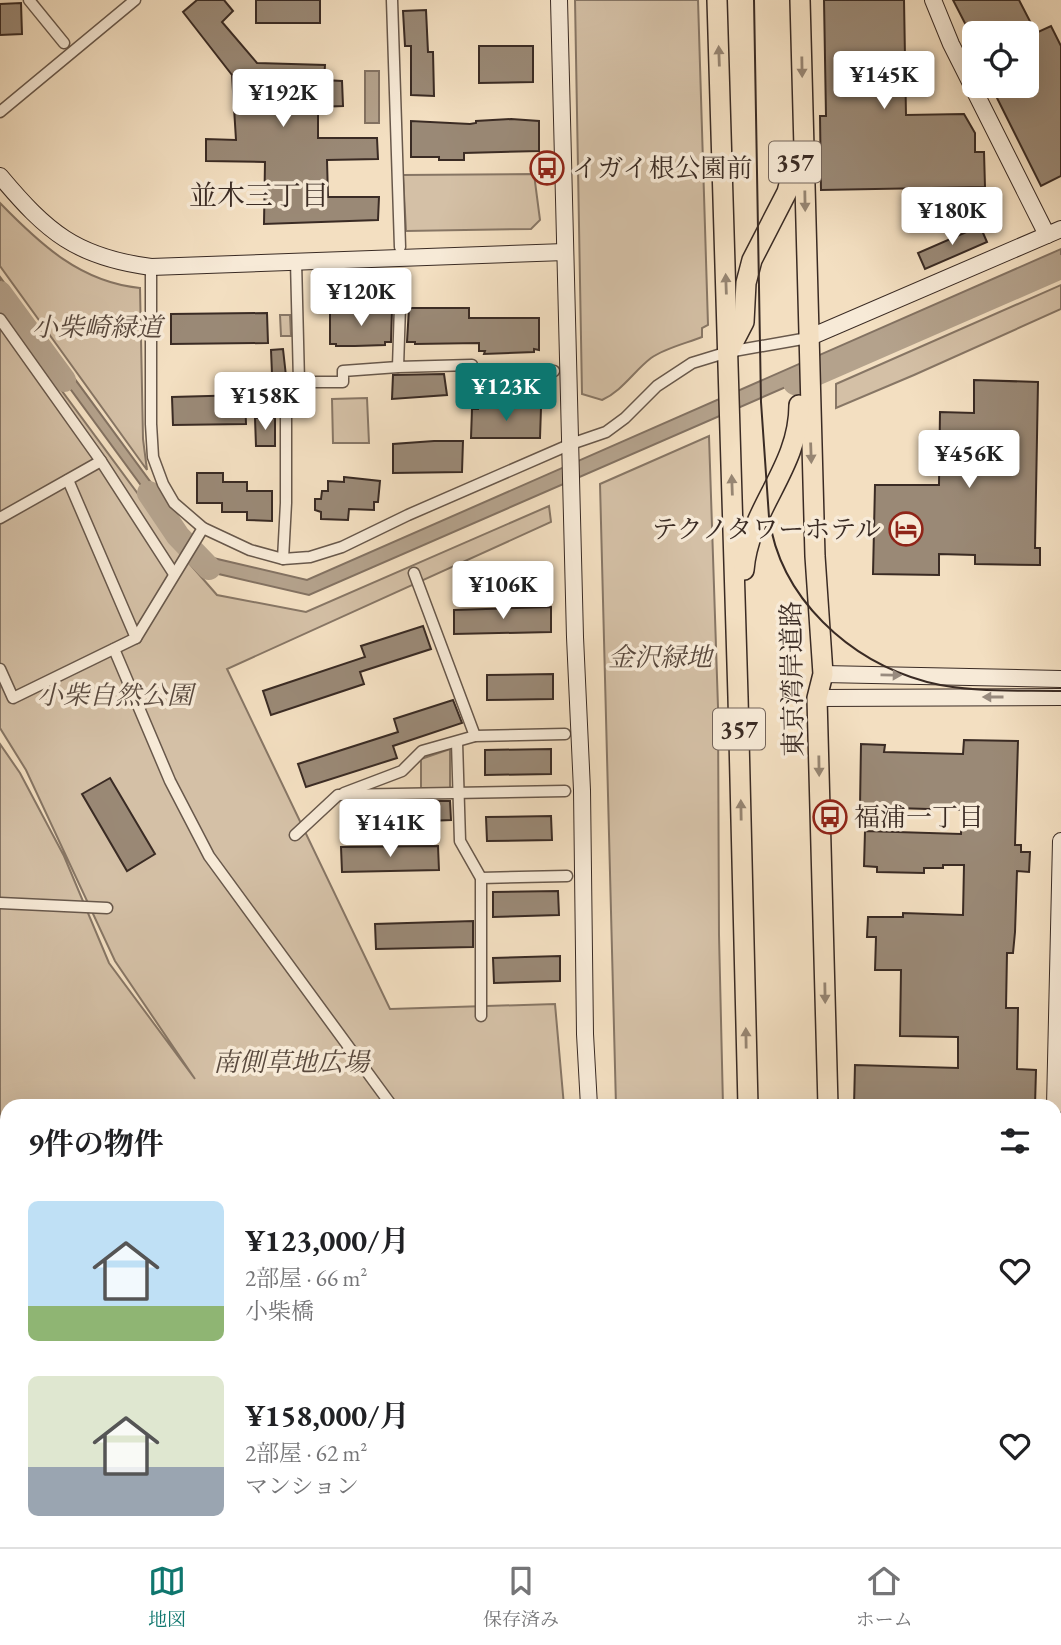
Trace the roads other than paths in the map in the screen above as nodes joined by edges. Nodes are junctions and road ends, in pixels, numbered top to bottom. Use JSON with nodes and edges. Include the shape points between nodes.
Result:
{"nodes":[{"id":1,"x":29,"y":0,"type":"edge"},
{"id":2,"x":135,"y":0,"type":"edge"},
{"id":3,"x":392,"y":0,"type":"edge"},
{"id":4,"x":559,"y":0,"type":"edge"},
{"id":5,"x":718,"y":0,"type":"edge"},
{"id":6,"x":800,"y":0,"type":"edge"},
{"id":7,"x":933,"y":0,"type":"edge"},
{"id":8,"x":64,"y":43,"type":"dead end"},
{"id":9,"x":803,"y":98,"type":"junction"},
{"id":10,"x":0,"y":112,"type":"edge"},
{"id":11,"x":0,"y":176,"type":"edge"},
{"id":12,"x":1054,"y":232,"type":"edge"},
{"id":13,"x":400,"y":247,"type":"dead end"},
{"id":14,"x":565,"y":252,"type":"junction"},
{"id":15,"x":296,"y":261,"type":"junction"},
{"id":16,"x":151,"y":267,"type":"junction"},
{"id":17,"x":401,"y":275,"type":"dead end"},
{"id":18,"x":0,"y":319,"type":"edge"},
{"id":19,"x":808,"y":338,"type":"junction"},
{"id":20,"x":728,"y":352,"type":"junction"},
{"id":21,"x":398,"y":367,"type":"junction"},
{"id":22,"x":554,"y":371,"type":"dead end"},
{"id":23,"x":299,"y":382,"type":"junction"},
{"id":24,"x":571,"y":444,"type":"junction"},
{"id":25,"x":101,"y":461,"type":"junction"},
{"id":26,"x":68,"y":480,"type":"junction"},
{"id":27,"x":0,"y":518,"type":"edge"},
{"id":28,"x":200,"y":532,"type":"junction"},
{"id":29,"x":283,"y":559,"type":"junction"},
{"id":30,"x":414,"y":573,"type":"dead end"},
{"id":31,"x":174,"y":574,"type":"junction"},
{"id":32,"x":136,"y":638,"type":"junction"},
{"id":33,"x":114,"y":649,"type":"junction"},
{"id":34,"x":0,"y":669,"type":"edge"},
{"id":35,"x":823,"y":674,"type":"junction"},
{"id":36,"x":1061,"y":679,"type":"edge"},
{"id":37,"x":738,"y":697,"type":"junction"},
{"id":38,"x":1061,"y":697,"type":"edge"},
{"id":39,"x":817,"y":698,"type":"junction"},
{"id":40,"x":565,"y":734,"type":"dead end"},
{"id":41,"x":475,"y":736,"type":"junction"},
{"id":42,"x":457,"y":742,"type":"junction"},
{"id":43,"x":565,"y":791,"type":"dead end"},
{"id":44,"x":458,"y":794,"type":"junction"},
{"id":45,"x":338,"y":795,"type":"junction"},
{"id":46,"x":295,"y":835,"type":"dead end"},
{"id":47,"x":1061,"y":841,"type":"edge"},
{"id":48,"x":567,"y":876,"type":"dead end"},
{"id":49,"x":481,"y":878,"type":"junction"},
{"id":50,"x":0,"y":903,"type":"edge"},
{"id":51,"x":107,"y":908,"type":"dead end"},
{"id":52,"x":481,"y":1016,"type":"dead end"},
{"id":53,"x":387,"y":1099,"type":"edge"},
{"id":54,"x":589,"y":1099,"type":"edge"},
{"id":55,"x":748,"y":1099,"type":"edge"},
{"id":56,"x":828,"y":1099,"type":"edge"},
{"id":57,"x":1055,"y":1099,"type":"edge"}],
"edges":[{"from":1,"to":8,"type":"street"},
{"from":2,"to":10,"type":"street"},
{"from":3,"to":13,"type":"street"},
{"from":4,"to":14,"type":"street"},
{"from":20,"to":5,"type":"highway","name":"東京湾岸道路","number":"357","one_way":true},
{"from":6,"to":9,"type":"highway","name":"東京湾岸道路","number":"357","one_way":true},
{"from":7,"to":12,"type":"street","via":[[951,44]]},
{"from":9,"to":19,"type":"highway","name":"東京湾岸道路","number":"357","one_way":true},
{"from":9,"to":20,"type":"highway","number":"357","via":[[793,175],[752,260],[744,321]]},
{"from":11,"to":16,"type":"street","via":[[29,211],[62,239],[96,255]]},
{"from":12,"to":19,"type":"street"},
{"from":14,"to":15,"type":"street"},
{"from":14,"to":24,"type":"street"},
{"from":15,"to":16,"type":"street"},
{"from":15,"to":23,"type":"street"},
{"from":16,"to":28,"type":"street","via":[[153,457],[174,503]]},
{"from":17,"to":21,"type":"street"},
{"from":18,"to":25,"type":"street"},
{"from":19,"to":20,"type":"street"},
{"from":19,"to":35,"type":"highway","name":"東京湾岸道路","number":"357","one_way":true},
{"from":19,"to":37,"type":"highway","number":"357","via":[[799,354],[799,418],[794,442],[746,550],[744,660]]},
{"from":20,"to":24,"type":"street","via":[[692,363],[657,386],[606,432]]},
{"from":37,"to":20,"type":"highway","name":"東京湾岸道路","number":"357","one_way":true},
{"from":21,"to":22,"type":"street","via":[[472,365],[472,373]]},
{"from":21,"to":23,"type":"street","via":[[343,371],[343,382]]},
{"from":23,"to":29,"type":"street","via":[[286,410]]},
{"from":24,"to":29,"type":"street","via":[[342,547]]},
{"from":24,"to":54,"type":"street","via":[[584,1034]]},
{"from":25,"to":26,"type":"street"},
{"from":25,"to":31,"type":"street"},
{"from":26,"to":27,"type":"street"},
{"from":26,"to":32,"type":"street"},
{"from":28,"to":29,"type":"street"},
{"from":28,"to":31,"type":"street"},
{"from":30,"to":41,"type":"street"},
{"from":31,"to":32,"type":"street"},
{"from":32,"to":33,"type":"street"},
{"from":33,"to":34,"type":"street","via":[[13,698]]},
{"from":33,"to":53,"type":"street","via":[[170,781],[209,856]]},
{"from":35,"to":36,"type":"street","one_way":true},
{"from":35,"to":39,"type":"highway","name":"東京湾岸道路","number":"357"},
{"from":55,"to":37,"type":"highway","name":"東京湾岸道路","number":"357","one_way":true},
{"from":38,"to":39,"type":"street","one_way":true},
{"from":39,"to":56,"type":"highway","name":"東京湾岸道路","number":"357","one_way":true},
{"from":40,"to":41,"type":"street"},
{"from":41,"to":42,"type":"street"},
{"from":42,"to":44,"type":"street"},
{"from":42,"to":45,"type":"street","via":[[422,751],[402,771]]},
{"from":43,"to":44,"type":"street"},
{"from":44,"to":45,"type":"street"},
{"from":44,"to":49,"type":"street","via":[[460,841]]},
{"from":45,"to":46,"type":"street"},
{"from":47,"to":57,"type":"street"},
{"from":48,"to":49,"type":"street"},
{"from":49,"to":52,"type":"street"},
{"from":50,"to":51,"type":"street"}]}
